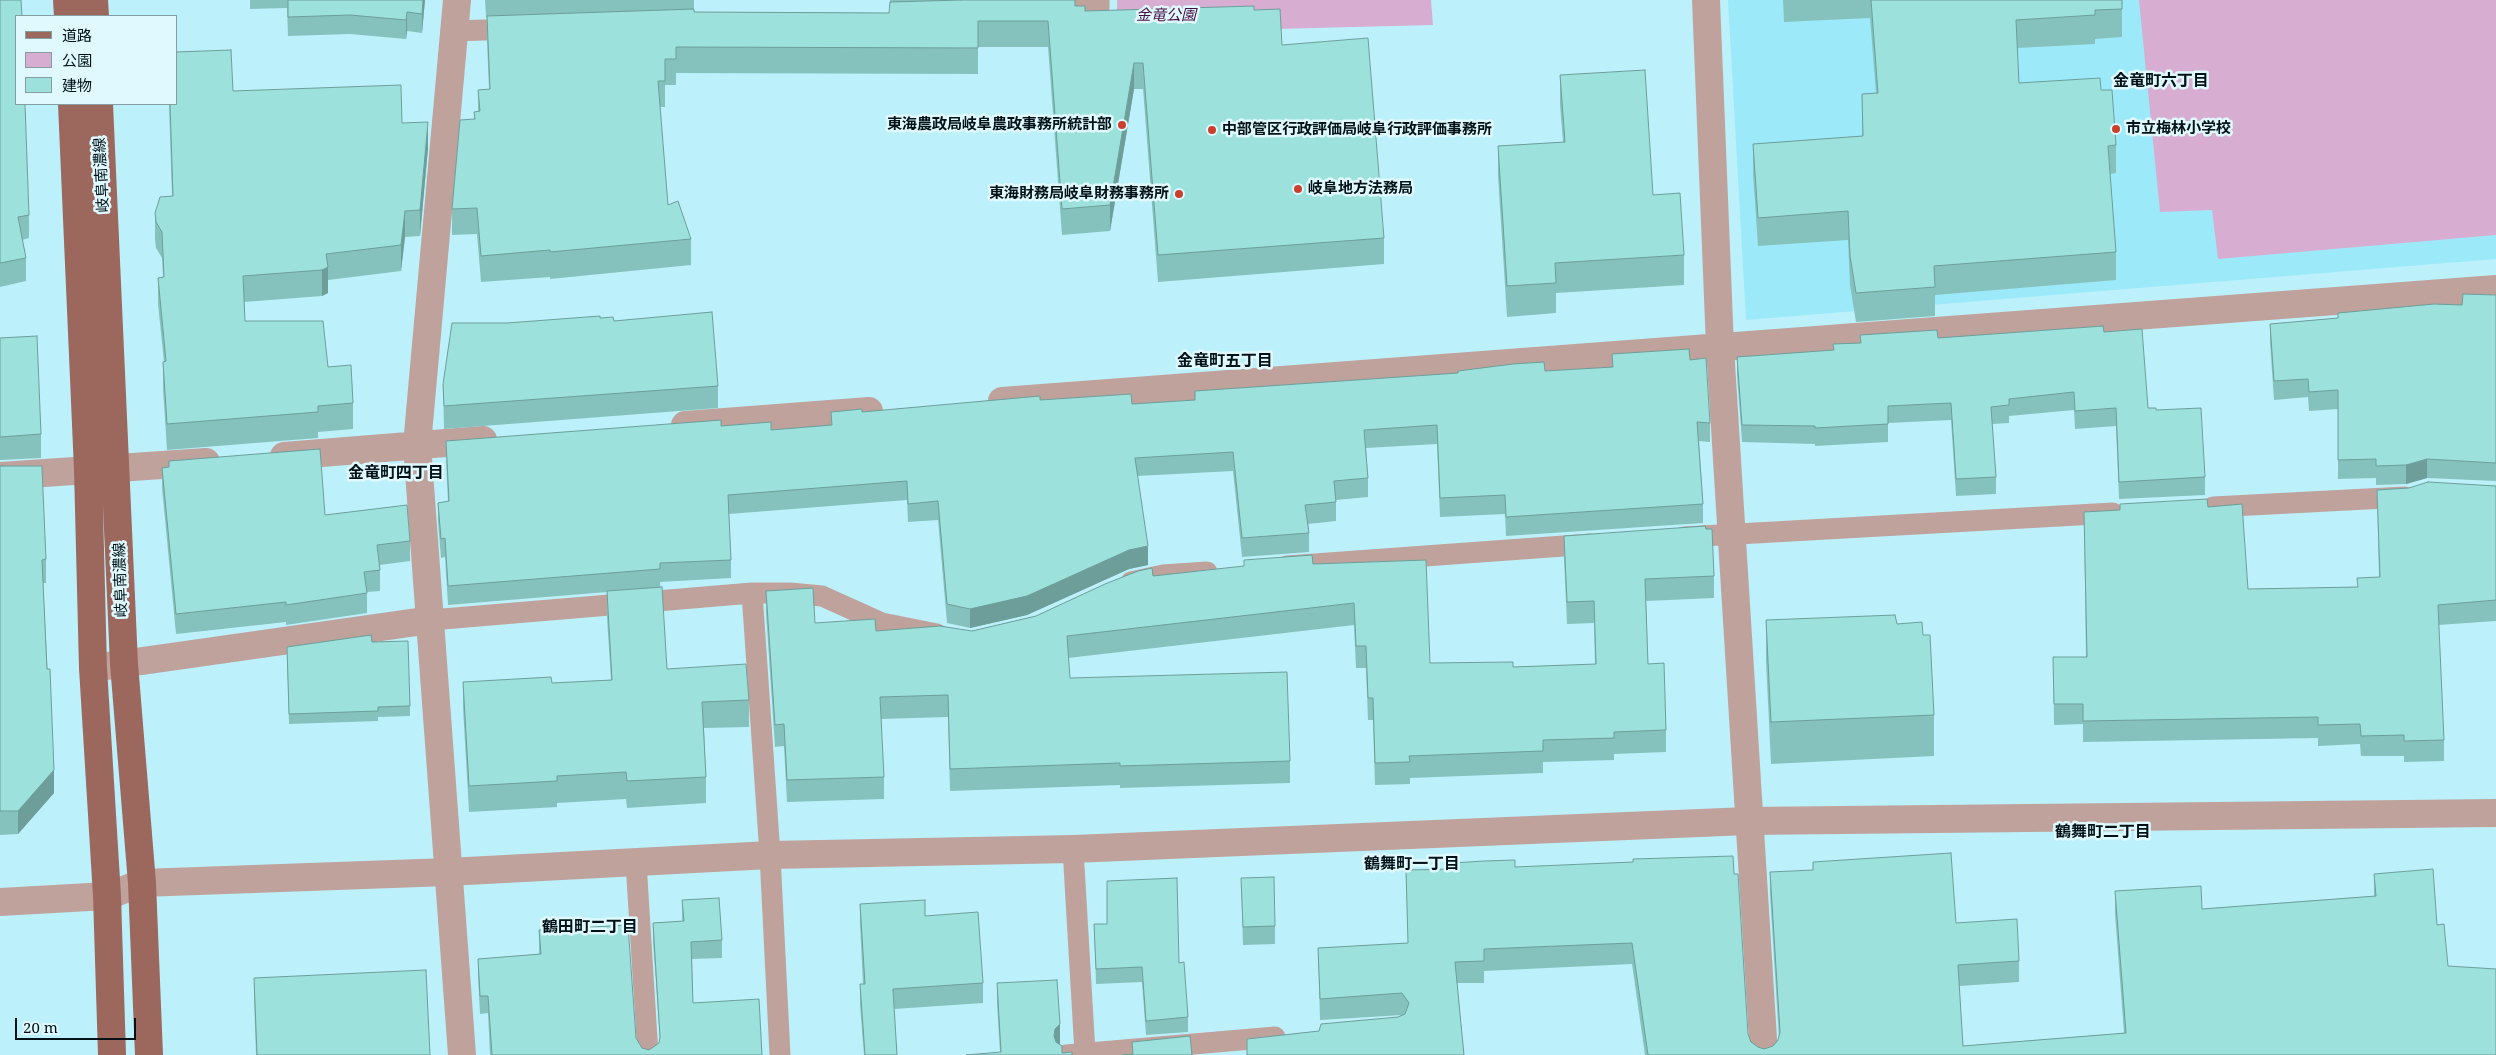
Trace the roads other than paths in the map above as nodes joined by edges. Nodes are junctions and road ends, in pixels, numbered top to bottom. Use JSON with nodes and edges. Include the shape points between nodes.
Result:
{"nodes":[{"id":1,"x":67,"y":0,"type":"edge"},
{"id":2,"x":94,"y":0,"type":"edge"},
{"id":3,"x":457,"y":0,"type":"edge"},
{"id":4,"x":1099,"y":0,"type":"edge"},
{"id":5,"x":1706,"y":0,"type":"edge"},
{"id":6,"x":1039,"y":11,"type":"edge"},
{"id":7,"x":68,"y":15,"type":"edge"},
{"id":8,"x":95,"y":15,"type":"edge"},
{"id":9,"x":533,"y":28,"type":"edge"},
{"id":10,"x":453,"y":31,"type":"junction"},
{"id":11,"x":72,"y":105,"type":"edge"},
{"id":12,"x":99,"y":105,"type":"edge"},
{"id":13,"x":2496,"y":289,"type":"edge"},
{"id":14,"x":1720,"y":347,"type":"junction"},
{"id":15,"x":974,"y":403,"type":"edge"},
{"id":16,"x":894,"y":409,"type":"edge"},
{"id":17,"x":656,"y":427,"type":"edge"},
{"id":18,"x":506,"y":439,"type":"edge"},
{"id":19,"x":417,"y":446,"type":"junction"},
{"id":20,"x":262,"y":458,"type":"edge"},
{"id":21,"x":233,"y":460,"type":"edge"},
{"id":22,"x":117,"y":469,"type":"junction"},
{"id":23,"x":88,"y":470,"type":"junction"},
{"id":24,"x":0,"y":476,"type":"edge"},
{"id":25,"x":2426,"y":490,"type":"edge"},
{"id":26,"x":2189,"y":508,"type":"edge"},
{"id":27,"x":2129,"y":512,"type":"edge"},
{"id":28,"x":1732,"y":533,"type":"junction"},
{"id":29,"x":1664,"y":538,"type":"edge"},
{"id":30,"x":1615,"y":542,"type":"edge"},
{"id":31,"x":1271,"y":567,"type":"edge"},
{"id":32,"x":1231,"y":570,"type":"edge"},
{"id":33,"x":1108,"y":591,"type":"edge"},
{"id":34,"x":752,"y":593,"type":"junction"},
{"id":35,"x":431,"y":620,"type":"junction"},
{"id":36,"x":961,"y":639,"type":"edge"},
{"id":37,"x":124,"y":664,"type":"junction"},
{"id":38,"x":93,"y":668,"type":"junction"},
{"id":39,"x":2496,"y":813,"type":"edge"},
{"id":40,"x":1748,"y":821,"type":"junction"},
{"id":41,"x":1073,"y":849,"type":"junction"},
{"id":42,"x":770,"y":855,"type":"junction"},
{"id":43,"x":636,"y":862,"type":"junction"},
{"id":44,"x":448,"y":872,"type":"junction"},
{"id":45,"x":142,"y":883,"type":"junction"},
{"id":46,"x":107,"y":896,"type":"junction"},
{"id":47,"x":0,"y":902,"type":"edge"},
{"id":48,"x":1299,"y":1035,"type":"edge"},
{"id":49,"x":1075,"y":1054,"type":"edge"},
{"id":50,"x":112,"y":1055,"type":"edge"},
{"id":51,"x":149,"y":1055,"type":"edge"},
{"id":52,"x":462,"y":1055,"type":"edge"},
{"id":53,"x":648,"y":1055,"type":"edge"},
{"id":54,"x":780,"y":1055,"type":"edge"},
{"id":55,"x":1764,"y":1055,"type":"edge"}],
"edges":[{"from":1,"to":7,"type":"main road"},
{"from":2,"to":8,"type":"main road"},
{"from":3,"to":10,"type":"street"},
{"from":4,"to":6,"type":"lane","via":[[1099,9]]},
{"from":5,"to":14,"type":"street"},
{"from":9,"to":10,"type":"lane"},
{"from":10,"to":19,"type":"street"},
{"from":11,"to":23,"type":"main road","name":"岐阜南濃線"},
{"from":12,"to":22,"type":"main road","name":"岐阜南濃線"},
{"from":13,"to":14,"type":"street"},
{"from":14,"to":15,"type":"street"},
{"from":14,"to":28,"type":"street"},
{"from":16,"to":17,"type":"street"},
{"from":18,"to":19,"type":"street"},
{"from":19,"to":20,"type":"street"},
{"from":19,"to":35,"type":"street"},
{"from":21,"to":22,"type":"street"},
{"from":22,"to":23,"type":"street"},
{"from":22,"to":37,"type":"main road","name":"岐阜南濃線"},
{"from":23,"to":24,"type":"street"},
{"from":23,"to":38,"type":"main road","name":"岐阜南濃線"},
{"from":25,"to":26,"type":"lane","via":[[2408,496]]},
{"from":27,"to":28,"type":"lane"},
{"from":28,"to":29,"type":"lane"},
{"from":28,"to":40,"type":"street"},
{"from":30,"to":31,"type":"lane"},
{"from":32,"to":33,"type":"lane","via":[[1163,575]]},
{"from":34,"to":35,"type":"lane"},
{"from":34,"to":36,"type":"lane","via":[[822,596],[882,623]]},
{"from":34,"to":42,"type":"lane"},
{"from":35,"to":37,"type":"street"},
{"from":35,"to":44,"type":"street"},
{"from":37,"to":38,"type":"street"},
{"from":37,"to":45,"type":"main road","name":"岐阜南濃線"},
{"from":38,"to":46,"type":"main road","name":"岐阜南濃線"},
{"from":39,"to":40,"type":"street"},
{"from":40,"to":41,"type":"street"},
{"from":40,"to":55,"type":"street"},
{"from":41,"to":42,"type":"street"},
{"from":41,"to":49,"type":"lane"},
{"from":42,"to":43,"type":"street"},
{"from":42,"to":54,"type":"lane"},
{"from":43,"to":44,"type":"street"},
{"from":43,"to":53,"type":"lane"},
{"from":44,"to":45,"type":"street"},
{"from":44,"to":52,"type":"street"},
{"from":45,"to":46,"type":"street"},
{"from":45,"to":51,"type":"main road","name":"岐阜南濃線"},
{"from":46,"to":47,"type":"street"},
{"from":46,"to":50,"type":"main road","name":"岐阜南濃線"},
{"from":48,"to":49,"type":"lane"}]}
